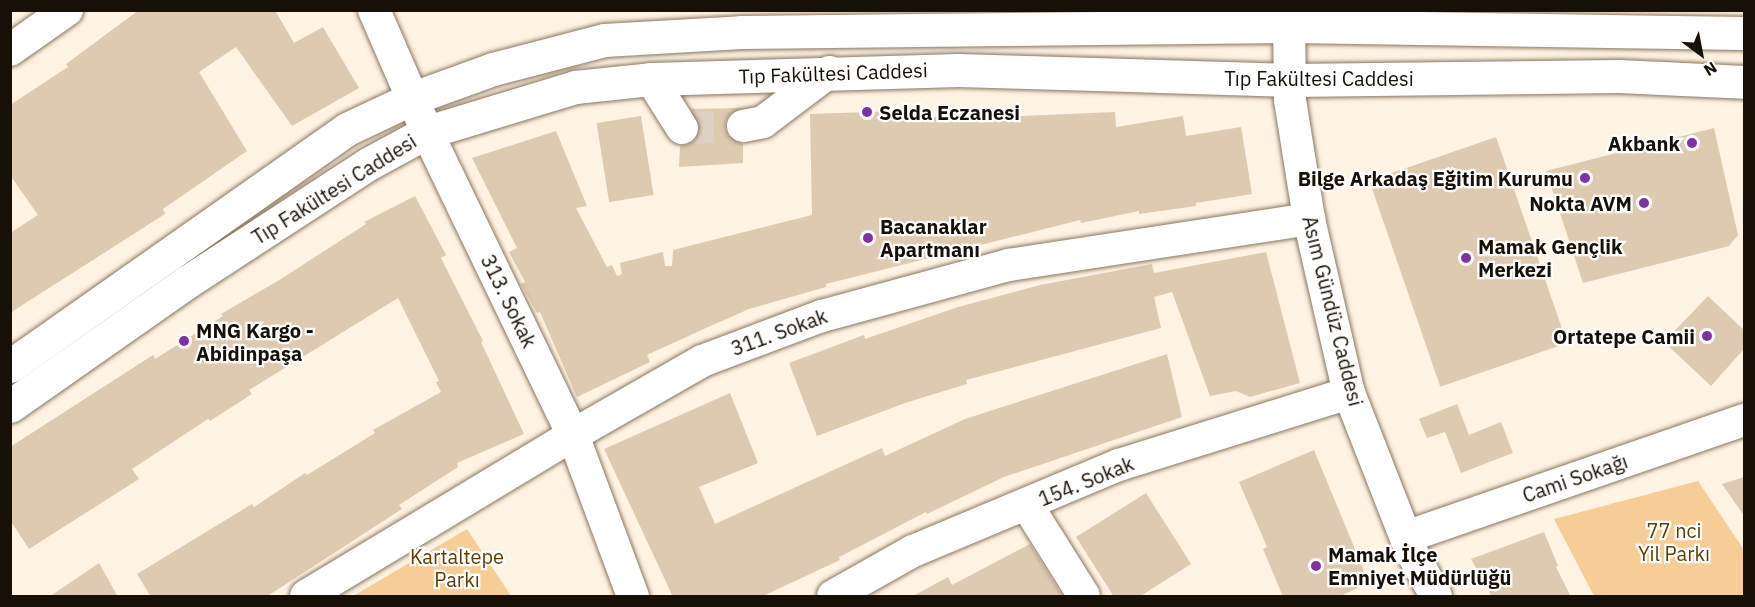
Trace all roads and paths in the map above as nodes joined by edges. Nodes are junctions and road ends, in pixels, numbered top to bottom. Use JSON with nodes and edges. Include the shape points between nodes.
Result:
{"nodes":[{"id":1,"x":67,"y":10,"type":"edge"},
{"id":2,"x":374,"y":10,"type":"edge"},
{"id":3,"x":1290,"y":18,"type":"edge"},
{"id":4,"x":1067,"y":20,"type":"edge"},
{"id":5,"x":1744,"y":33,"type":"edge"},
{"id":6,"x":10,"y":50,"type":"edge"},
{"id":7,"x":829,"y":72,"type":"junction"},
{"id":8,"x":651,"y":79,"type":"junction"},
{"id":9,"x":1292,"y":80,"type":"junction"},
{"id":10,"x":1744,"y":82,"type":"edge"},
{"id":11,"x":413,"y":98,"type":"junction"},
{"id":12,"x":743,"y":126,"type":"tunnel mouth"},
{"id":13,"x":682,"y":128,"type":"dead end"},
{"id":14,"x":427,"y":132,"type":"junction"},
{"id":15,"x":1309,"y":219,"type":"junction"},
{"id":16,"x":10,"y":366,"type":"edge"},
{"id":17,"x":1349,"y":393,"type":"junction"},
{"id":18,"x":10,"y":406,"type":"edge"},
{"id":19,"x":1744,"y":420,"type":"edge"},
{"id":20,"x":573,"y":435,"type":"junction"},
{"id":21,"x":1027,"y":505,"type":"junction"},
{"id":22,"x":1406,"y":537,"type":"junction"},
{"id":23,"x":847,"y":593,"type":"edge"},
{"id":24,"x":306,"y":597,"type":"edge"},
{"id":25,"x":633,"y":597,"type":"edge"},
{"id":26,"x":1084,"y":597,"type":"edge"},
{"id":27,"x":1436,"y":597,"type":"edge"}],
"edges":[{"from":1,"to":6,"type":"street"},
{"from":2,"to":11,"type":"street","name":"313. Sokak"},
{"from":3,"to":4,"type":"main road"},
{"from":3,"to":5,"type":"main road"},
{"from":3,"to":9,"type":"street","name":"Asım Gündüz Caddesi"},
{"from":4,"to":11,"type":"main road","via":[[604,40],[493,69]]},
{"from":7,"to":8,"type":"main road","name":"Tıp Fakültesi Caddesi"},
{"from":7,"to":9,"type":"main road","name":"Tıp Fakültesi Caddesi","via":[[958,70]]},
{"from":7,"to":12,"type":"street","via":[[763,122]]},
{"from":8,"to":13,"type":"street"},
{"from":8,"to":14,"type":"main road","name":"Tıp Fakültesi Caddesi","via":[[575,87]]},
{"from":9,"to":10,"type":"main road","name":"Tıp Fakültesi Caddesi","via":[[1619,76]]},
{"from":9,"to":15,"type":"street","name":"Asım Gündüz Caddesi","via":[[1290,100]]},
{"from":11,"to":14,"type":"street","name":"313. Sokak"},
{"from":11,"to":16,"type":"main road","via":[[347,129]]},
{"from":14,"to":18,"type":"main road","name":"Tıp Fakültesi Caddesi","via":[[368,164],[187,282]]},
{"from":14,"to":20,"type":"street","name":"313. Sokak"},
{"from":15,"to":17,"type":"street","name":"Asım Gündüz Caddesi"},
{"from":15,"to":20,"type":"street","name":"311. Sokak","via":[[1009,265],[822,316],[702,361]]},
{"from":17,"to":21,"type":"street","name":"154. Sokak","via":[[1119,465]]},
{"from":17,"to":22,"type":"street","name":"Asım Gündüz Caddesi"},
{"from":19,"to":22,"type":"street","name":"Cami Sokağı"},
{"from":20,"to":24,"type":"street","name":"311. Sokak"},
{"from":20,"to":25,"type":"street","name":"313. Sokak"},
{"from":21,"to":23,"type":"street","name":"154. Sokak","via":[[914,551]]},
{"from":21,"to":26,"type":"street"},
{"from":22,"to":27,"type":"street","name":"Asım Gündüz Caddesi"}]}
